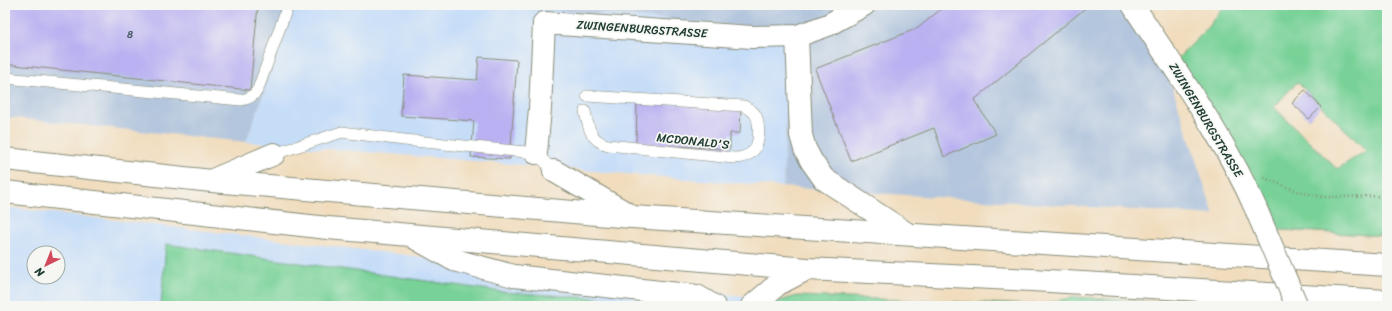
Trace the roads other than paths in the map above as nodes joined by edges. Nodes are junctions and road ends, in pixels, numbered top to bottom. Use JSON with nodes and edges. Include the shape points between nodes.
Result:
{"nodes":[{"id":1,"x":288,"y":5,"type":"edge"},
{"id":2,"x":864,"y":5,"type":"edge"},
{"id":3,"x":1133,"y":5,"type":"edge"},
{"id":4,"x":797,"y":36,"type":"junction"},
{"id":5,"x":5,"y":78,"type":"edge"},
{"id":6,"x":586,"y":96,"type":"dead end"},
{"id":7,"x":585,"y":111,"type":"dead end"},
{"id":8,"x":536,"y":153,"type":"junction"},
{"id":9,"x":274,"y":154,"type":"joint"},
{"id":10,"x":5,"y":159,"type":"edge"},
{"id":11,"x":554,"y":171,"type":"joint"},
{"id":12,"x":212,"y":181,"type":"junction"},
{"id":13,"x":5,"y":192,"type":"edge"},
{"id":14,"x":632,"y":217,"type":"junction"},
{"id":15,"x":409,"y":234,"type":"junction"},
{"id":16,"x":907,"y":234,"type":"junction"},
{"id":17,"x":1387,"y":264,"type":"edge"},
{"id":18,"x":807,"y":268,"type":"junction"},
{"id":19,"x":1387,"y":301,"type":"edge"},
{"id":20,"x":714,"y":306,"type":"edge"},
{"id":21,"x":752,"y":306,"type":"edge"},
{"id":22,"x":1297,"y":306,"type":"edge"}],
"edges":[{"from":1,"to":5,"type":"lane","via":[[258,89],[247,100]]},
{"from":2,"to":4,"type":"main road","name":"ZWINGENBURGSTRASSE","via":[[828,25]]},
{"from":3,"to":22,"type":"main road","name":"ZWINGENBURGSTRASSE","bridge":true,"via":[[1213,127],[1244,182]]},
{"from":4,"to":8,"type":"main road","name":"ZWINGENBURGSTRASSE","via":[[752,37],[544,23]]},
{"from":4,"to":16,"type":"main road","via":[[802,135],[805,149],[812,162],[824,179]]},
{"from":6,"to":7,"type":"lane","name":"MCDONALD'S","via":[[744,106],[753,111],[758,118],[758,140],[755,149],[741,158],[608,145],[597,141],[591,135]]},
{"from":8,"to":9,"type":"lane","via":[[342,132]]},
{"from":8,"to":11,"type":"lane"},
{"from":9,"to":12,"type":"main road"},
{"from":10,"to":12,"type":"main road"},
{"from":11,"to":14,"type":"main road"},
{"from":12,"to":14,"type":"main road"},
{"from":13,"to":15,"type":"main road","via":[[320,227]]},
{"from":14,"to":16,"type":"main road"},
{"from":15,"to":18,"type":"main road"},
{"from":15,"to":20,"type":"main road","via":[[454,260],[514,276],[697,296]]},
{"from":16,"to":17,"type":"main road"},
{"from":18,"to":19,"type":"main road"},
{"from":18,"to":21,"type":"main road","via":[[778,284]]}]}
